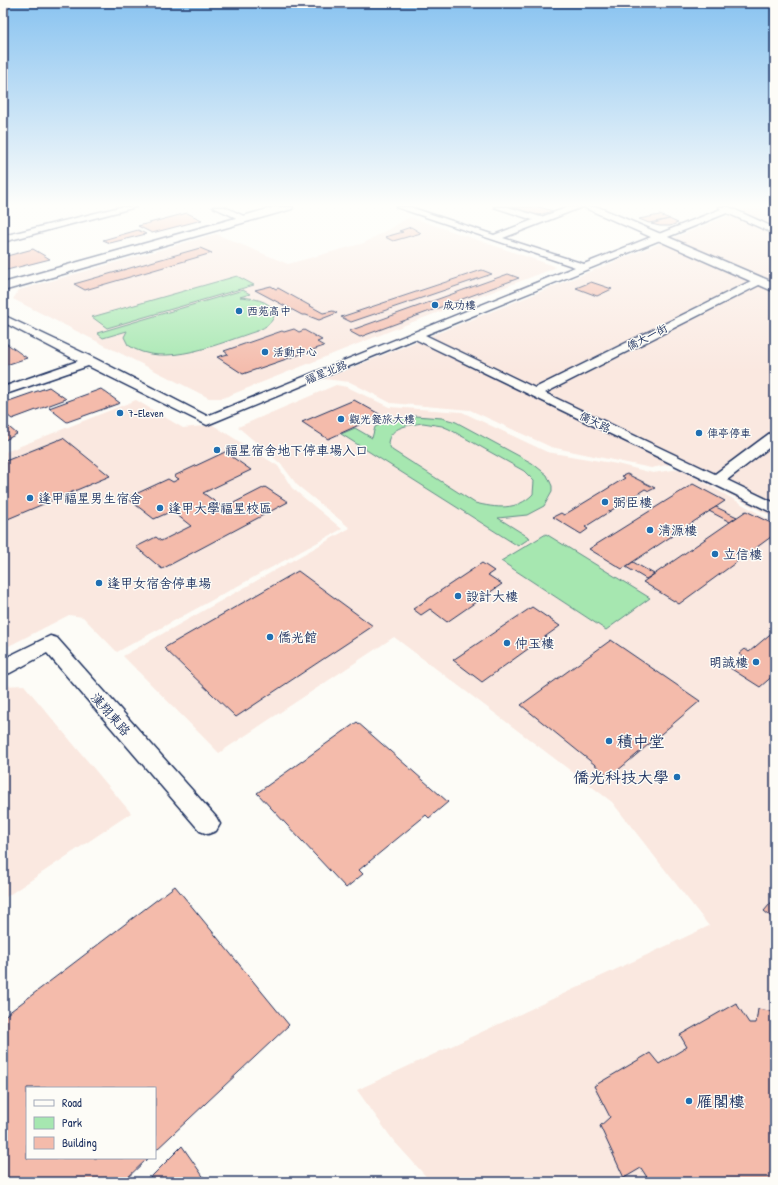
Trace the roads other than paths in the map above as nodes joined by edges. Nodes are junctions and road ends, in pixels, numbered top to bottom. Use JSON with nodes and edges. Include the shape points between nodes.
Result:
{"nodes":[{"id":1,"x":74,"y":262,"type":"edge"},
{"id":2,"x":89,"y":262,"type":"edge"},
{"id":3,"x":569,"y":262,"type":"edge"},
{"id":4,"x":596,"y":262,"type":"edge"},
{"id":5,"x":716,"y":262,"type":"edge"},
{"id":6,"x":584,"y":267,"type":"junction"},
{"id":7,"x":3,"y":281,"type":"edge"},
{"id":8,"x":759,"y":281,"type":"junction"},
{"id":9,"x":3,"y":287,"type":"edge"},
{"id":10,"x":775,"y":288,"type":"edge"},
{"id":11,"x":3,"y":318,"type":"edge"},
{"id":12,"x":415,"y":335,"type":"junction"},
{"id":13,"x":90,"y":361,"type":"junction"},
{"id":14,"x":3,"y":391,"type":"edge"},
{"id":15,"x":535,"y":393,"type":"junction"},
{"id":16,"x":775,"y":436,"type":"edge"},
{"id":17,"x":717,"y":480,"type":"junction"},
{"id":18,"x":775,"y":509,"type":"edge"},
{"id":19,"x":3,"y":668,"type":"edge"},
{"id":20,"x":208,"y":824,"type":"dead end"}],
"edges":[{"from":1,"to":7,"type":"street"},
{"from":2,"to":9,"type":"street"},
{"from":3,"to":6,"type":"street"},
{"from":4,"to":6,"type":"street","name":"福星北路"},
{"from":5,"to":8,"type":"street"},
{"from":6,"to":12,"type":"street","name":"福星北路"},
{"from":8,"to":10,"type":"street"},
{"from":8,"to":15,"type":"street","name":"僑大一街"},
{"from":11,"to":13,"type":"street","name":"福星北路"},
{"from":12,"to":13,"type":"street","name":"福星北路","via":[[207,421]]},
{"from":12,"to":15,"type":"street","name":"僑大路"},
{"from":13,"to":14,"type":"street"},
{"from":15,"to":17,"type":"street","name":"僑大路"},
{"from":16,"to":17,"type":"street"},
{"from":17,"to":18,"type":"street","name":"僑大路"},
{"from":19,"to":20,"type":"street","name":"漢翔東路","via":[[50,643]]}]}
